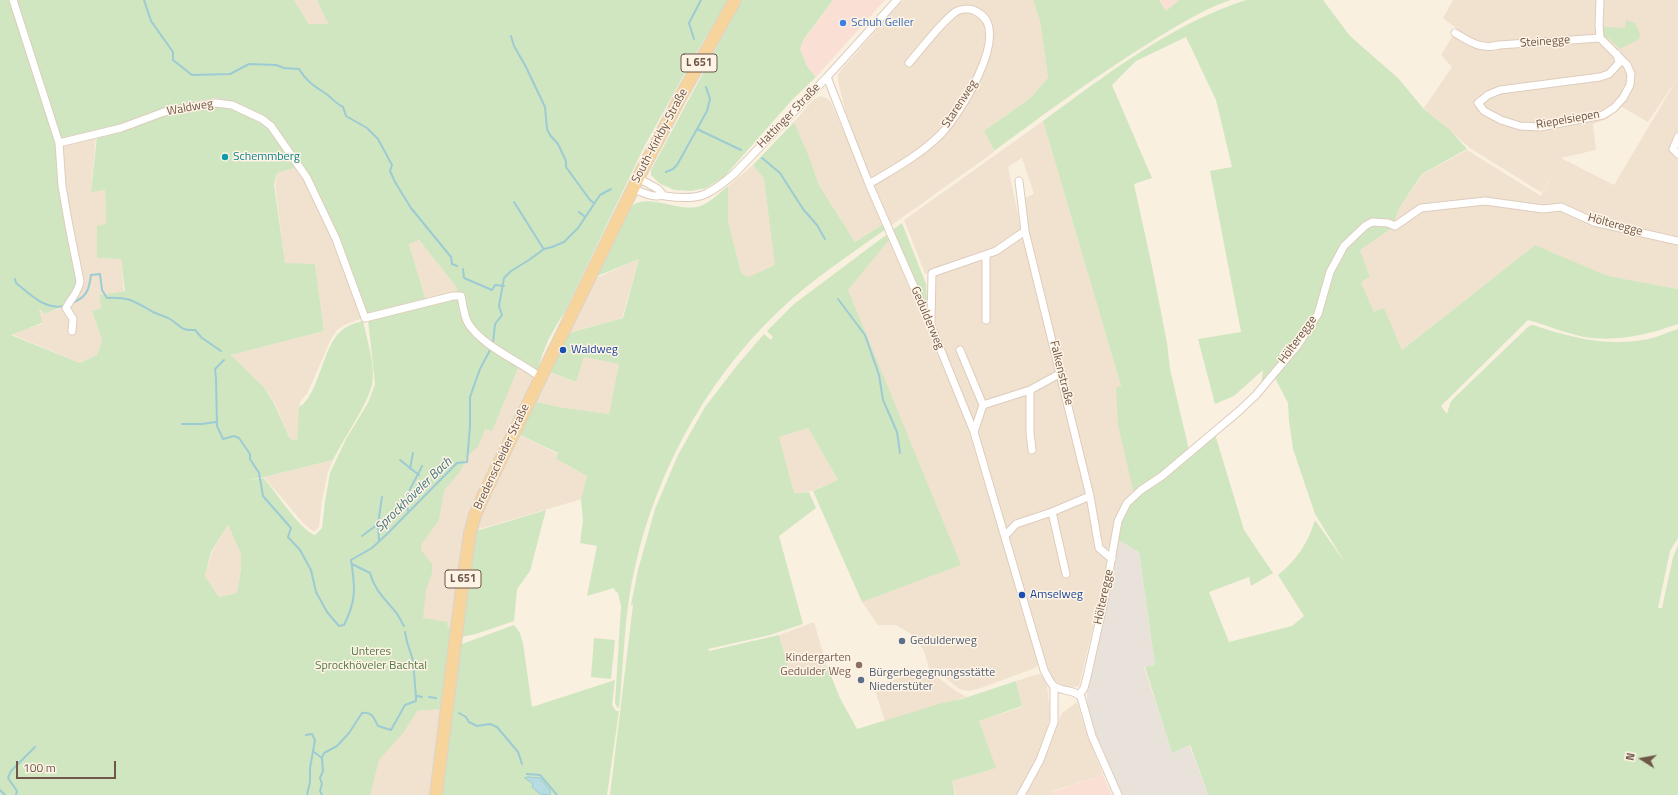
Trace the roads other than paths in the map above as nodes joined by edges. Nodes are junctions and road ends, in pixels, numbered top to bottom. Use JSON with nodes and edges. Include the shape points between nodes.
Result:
{"nodes":[{"id":1,"x":13,"y":0,"type":"edge"},
{"id":2,"x":735,"y":0,"type":"edge"},
{"id":3,"x":897,"y":0,"type":"edge"},
{"id":4,"x":1600,"y":0,"type":"edge"},
{"id":5,"x":1455,"y":33,"type":"dead end"},
{"id":6,"x":1600,"y":38,"type":"junction"},
{"id":7,"x":1617,"y":54,"type":"junction"},
{"id":8,"x":909,"y":63,"type":"dead end"},
{"id":9,"x":827,"y":77,"type":"junction"},
{"id":10,"x":1678,"y":138,"type":"edge"},
{"id":11,"x":59,"y":143,"type":"junction"},
{"id":12,"x":1678,"y":154,"type":"edge"},
{"id":13,"x":1019,"y":180,"type":"dead end"},
{"id":14,"x":635,"y":183,"type":"junction"},
{"id":15,"x":869,"y":184,"type":"junction"},
{"id":16,"x":663,"y":195,"type":"junction"},
{"id":17,"x":1025,"y":231,"type":"junction"},
{"id":18,"x":1678,"y":241,"type":"edge"},
{"id":19,"x":986,"y":255,"type":"junction"},
{"id":20,"x":986,"y":320,"type":"dead end"},
{"id":21,"x":931,"y":326,"type":"junction"},
{"id":22,"x":72,"y":331,"type":"dead end"},
{"id":23,"x":960,"y":350,"type":"dead end"},
{"id":24,"x":1061,"y":373,"type":"junction"},
{"id":25,"x":540,"y":377,"type":"junction"},
{"id":26,"x":1030,"y":390,"type":"junction"},
{"id":27,"x":983,"y":406,"type":"junction"},
{"id":28,"x":974,"y":432,"type":"junction"},
{"id":29,"x":1032,"y":450,"type":"dead end"},
{"id":30,"x":1090,"y":496,"type":"junction"},
{"id":31,"x":1052,"y":512,"type":"junction"},
{"id":32,"x":1004,"y":536,"type":"junction"},
{"id":33,"x":1112,"y":559,"type":"junction"},
{"id":34,"x":1066,"y":574,"type":"dead end"},
{"id":35,"x":1054,"y":686,"type":"junction"},
{"id":36,"x":1079,"y":695,"type":"junction"},
{"id":37,"x":436,"y":795,"type":"edge"},
{"id":38,"x":1021,"y":795,"type":"edge"},
{"id":39,"x":1118,"y":795,"type":"edge"}],
"edges":[{"from":1,"to":11,"type":"street"},
{"from":2,"to":14,"type":"main road","name":"South-Kirkby-Straße","number":"L 651"},
{"from":3,"to":9,"type":"street","name":"Hattinger Straße"},
{"from":4,"to":6,"type":"street"},
{"from":5,"to":6,"type":"street","name":"Steinegge","via":[[1488,48],[1498,45]]},
{"from":6,"to":7,"type":"street","name":"Riepelsiepen"},
{"from":7,"to":7,"type":"street","name":"Riepelsiepen","via":[[1618,63],[1609,74],[1500,90],[1478,103],[1484,111],[1520,126],[1540,127],[1603,115],[1614,108],[1630,85],[1631,74]]},
{"from":8,"to":15,"type":"street","name":"Starenweg","via":[[955,12],[970,8],[979,12],[986,20],[990,44],[973,88],[942,133],[916,156]]},
{"from":9,"to":15,"type":"street","name":"Gedulderweg"},
{"from":9,"to":16,"type":"street","name":"Hattinger Straße","via":[[720,186],[694,198],[681,199]]},
{"from":10,"to":12,"type":"street","via":[[1673,149]]},
{"from":11,"to":22,"type":"street","via":[[63,193],[80,281],[80,288],[66,308],[73,319]]},
{"from":11,"to":25,"type":"street","name":"Waldweg","via":[[121,128],[164,112],[189,107],[224,103],[251,113],[271,126],[307,178],[336,240],[364,318],[461,296],[468,323],[478,335]]},
{"from":13,"to":17,"type":"street","name":"Falkenstraße"},
{"from":14,"to":16,"type":"street","name":"Hattinger Straße","via":[[658,189]]},
{"from":14,"to":16,"type":"street","name":"Hattinger Straße","via":[[655,196]]},
{"from":14,"to":25,"type":"main road","name":"Bredenscheider Straße","number":"L 651"},
{"from":15,"to":21,"type":"street","name":"Gedulderweg"},
{"from":17,"to":19,"type":"street"},
{"from":17,"to":24,"type":"street","name":"Falkenstraße"},
{"from":18,"to":33,"type":"street","name":"Hölteregge","via":[[1594,222],[1561,207],[1543,209],[1485,201],[1421,208],[1395,226],[1372,222],[1344,246],[1330,272],[1318,314],[1256,395],[1162,476],[1126,503],[1118,521]]},
{"from":19,"to":20,"type":"street"},
{"from":19,"to":21,"type":"street","via":[[932,273]]},
{"from":21,"to":28,"type":"street","name":"Gedulderweg"},
{"from":23,"to":27,"type":"street"},
{"from":24,"to":26,"type":"street"},
{"from":24,"to":30,"type":"street","name":"Falkenstraße"},
{"from":25,"to":37,"type":"main road","name":"Bredenscheider Straße","number":"L 651","via":[[486,490],[470,533]]},
{"from":26,"to":27,"type":"street"},
{"from":26,"to":29,"type":"street"},
{"from":27,"to":28,"type":"street"},
{"from":28,"to":32,"type":"street","name":"Gedulderweg"},
{"from":30,"to":31,"type":"street"},
{"from":30,"to":33,"type":"street","name":"Falkenstraße","via":[[1099,548]]},
{"from":31,"to":32,"type":"street","via":[[1016,524]]},
{"from":31,"to":34,"type":"street"},
{"from":32,"to":35,"type":"street","name":"Gedulderweg","via":[[1044,670]]},
{"from":33,"to":36,"type":"street","name":"Hölteregge","via":[[1087,677]]},
{"from":35,"to":36,"type":"street"},
{"from":35,"to":38,"type":"street","via":[[1054,722],[1040,760]]},
{"from":36,"to":39,"type":"street","via":[[1092,736]]}]}
